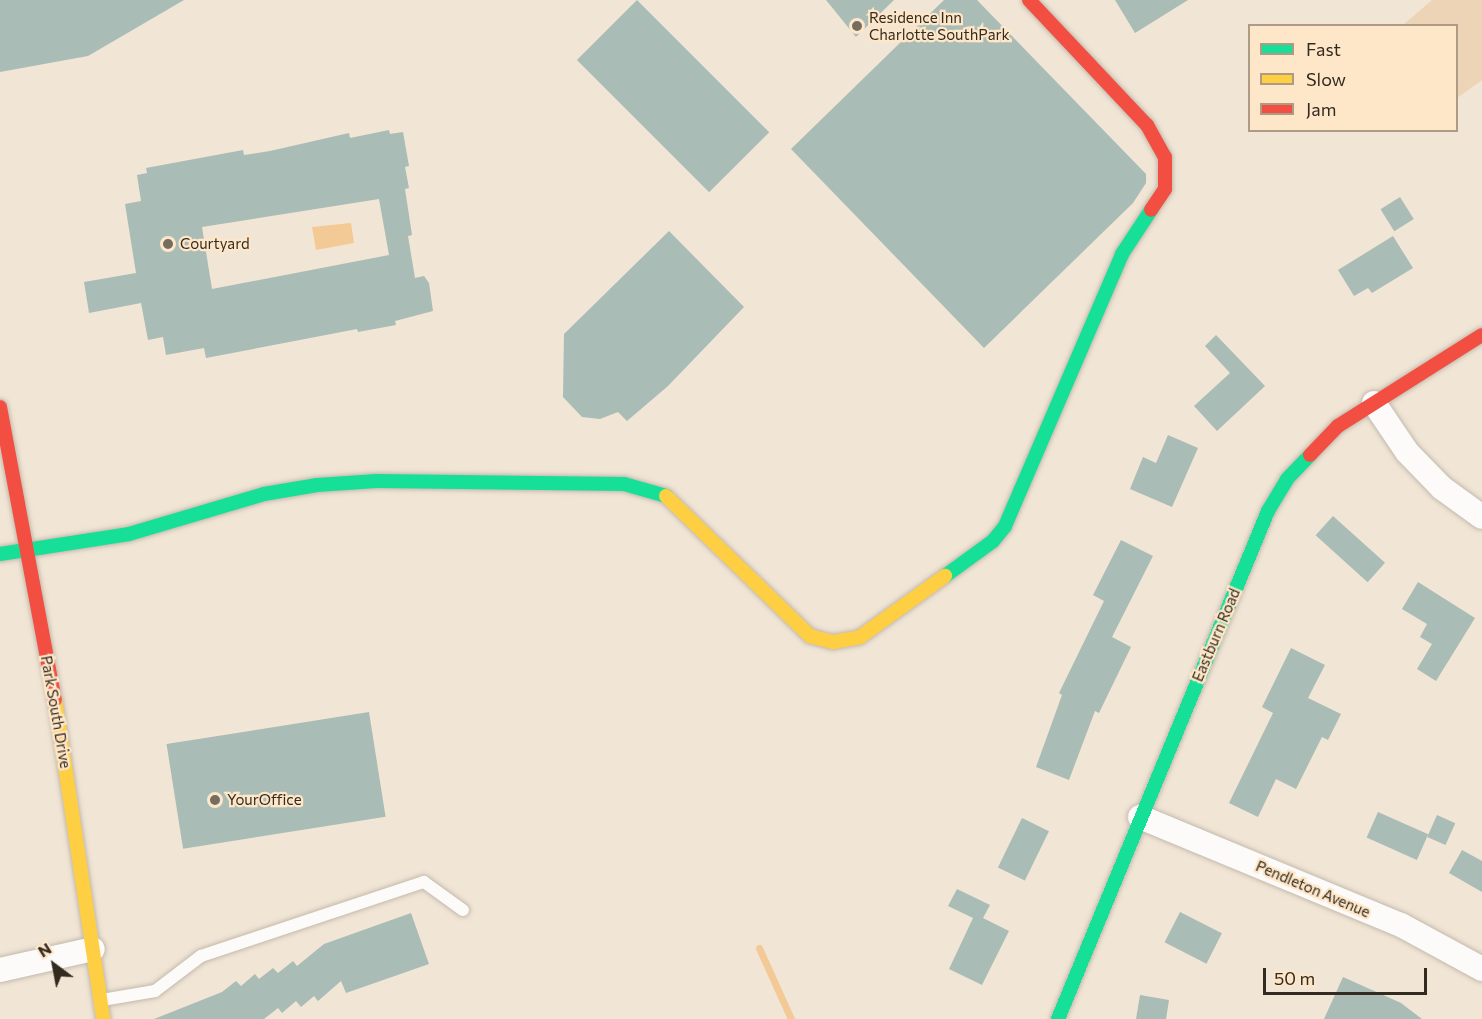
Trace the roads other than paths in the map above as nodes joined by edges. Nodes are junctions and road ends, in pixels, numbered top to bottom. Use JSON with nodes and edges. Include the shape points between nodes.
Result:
{"nodes":[{"id":1,"x":1029,"y":0,"type":"edge"},
{"id":2,"x":1482,"y":335,"type":"edge"},
{"id":3,"x":1374,"y":403,"type":"junction"},
{"id":4,"x":0,"y":407,"type":"edge"},
{"id":5,"x":1482,"y":517,"type":"edge"},
{"id":6,"x":25,"y":551,"type":"junction"},
{"id":7,"x":0,"y":554,"type":"edge"},
{"id":8,"x":1140,"y":817,"type":"junction"},
{"id":9,"x":463,"y":910,"type":"dead end"},
{"id":10,"x":93,"y":949,"type":"junction"},
{"id":11,"x":1482,"y":969,"type":"edge"},
{"id":12,"x":0,"y":970,"type":"edge"},
{"id":13,"x":100,"y":1000,"type":"junction"},
{"id":14,"x":103,"y":1019,"type":"edge"},
{"id":15,"x":1059,"y":1019,"type":"edge"}],
"edges":[{"from":1,"to":6,"type":"street","via":[[1147,125],[1165,155],[1165,189],[1122,254],[1005,526],[993,541],[860,637],[833,642],[810,636],[678,504],[659,492],[624,484],[377,481],[317,485],[264,494],[129,534]]},
{"from":2,"to":3,"type":"street","name":"Eastburn Road"},
{"from":3,"to":5,"type":"street","via":[[1407,452],[1442,488]]},
{"from":3,"to":8,"type":"street","name":"Eastburn Road","via":[[1311,450],[1268,511]]},
{"from":4,"to":6,"type":"street","name":"Park South Drive"},
{"from":6,"to":7,"type":"street"},
{"from":6,"to":10,"type":"street","name":"Park South Drive","via":[[60,727]]},
{"from":8,"to":11,"type":"street","name":"Pendleton Avenue","via":[[1401,925]]},
{"from":8,"to":15,"type":"street","name":"Eastburn Road"},
{"from":9,"to":13,"type":"lane","via":[[424,882],[201,956],[155,991]]},
{"from":10,"to":12,"type":"street"},
{"from":10,"to":13,"type":"street","name":"Park South Drive"},
{"from":13,"to":14,"type":"street","name":"Park South Drive"}]}
